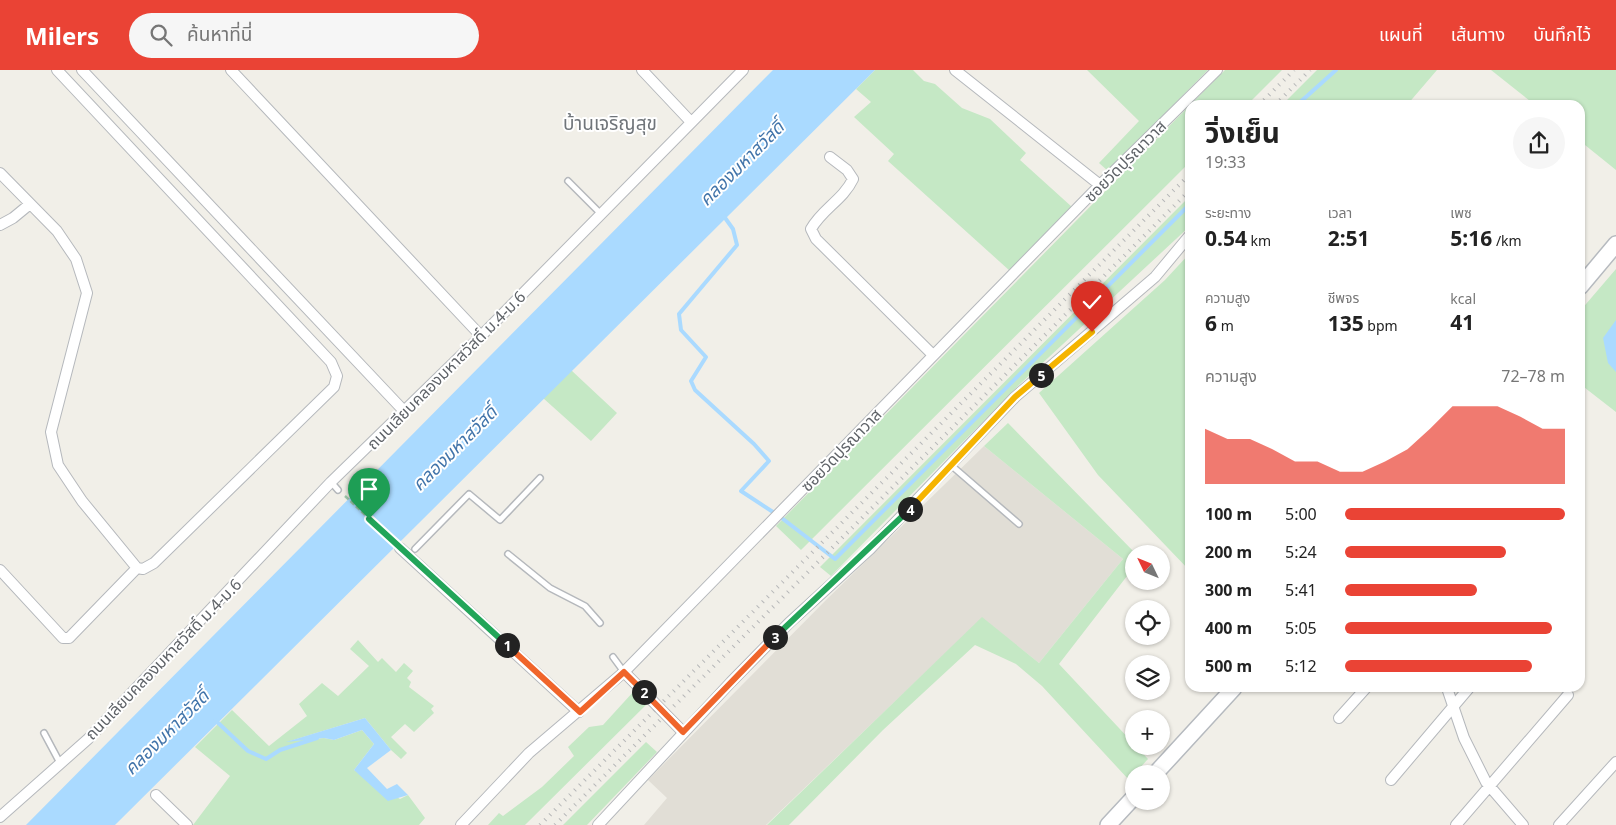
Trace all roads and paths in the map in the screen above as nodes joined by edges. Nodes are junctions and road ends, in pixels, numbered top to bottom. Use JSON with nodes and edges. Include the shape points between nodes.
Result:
{"nodes":[{"id":1,"x":58,"y":70,"type":"edge"},
{"id":2,"x":82,"y":70,"type":"edge"},
{"id":3,"x":231,"y":70,"type":"edge"},
{"id":4,"x":642,"y":70,"type":"edge"},
{"id":5,"x":742,"y":70,"type":"edge"},
{"id":6,"x":955,"y":70,"type":"edge"},
{"id":7,"x":1217,"y":70,"type":"edge"},
{"id":8,"x":1186,"y":100,"type":"edge"},
{"id":9,"x":1185,"y":101,"type":"edge"},
{"id":10,"x":691,"y":122,"type":"junction"},
{"id":11,"x":830,"y":157,"type":"dead end"},
{"id":12,"x":0,"y":173,"type":"edge"},
{"id":13,"x":568,"y":181,"type":"dead end"},
{"id":14,"x":1100,"y":185,"type":"junction"},
{"id":15,"x":30,"y":204,"type":"junction"},
{"id":16,"x":601,"y":215,"type":"junction"},
{"id":17,"x":0,"y":225,"type":"edge"},
{"id":18,"x":1185,"y":241,"type":"edge"},
{"id":19,"x":1616,"y":244,"type":"edge"},
{"id":20,"x":1585,"y":281,"type":"edge"},
{"id":21,"x":481,"y":336,"type":"junction"},
{"id":22,"x":933,"y":355,"type":"junction"},
{"id":23,"x":404,"y":411,"type":"junction"},
{"id":24,"x":952,"y":466,"type":"junction"},
{"id":25,"x":540,"y":478,"type":"dead end"},
{"id":26,"x":334,"y":486,"type":"junction"},
{"id":27,"x":1019,"y":524,"type":"dead end"},
{"id":28,"x":400,"y":548,"type":"joint"},
{"id":29,"x":415,"y":549,"type":"dead end"},
{"id":30,"x":508,"y":554,"type":"dead end"},
{"id":31,"x":137,"y":568,"type":"junction"},
{"id":32,"x":0,"y":570,"type":"edge"},
{"id":33,"x":600,"y":623,"type":"dead end"},
{"id":34,"x":613,"y":657,"type":"dead end"},
{"id":35,"x":624,"y":672,"type":"junction"},
{"id":36,"x":1230,"y":692,"type":"edge"},
{"id":37,"x":1362,"y":692,"type":"edge"},
{"id":38,"x":1449,"y":692,"type":"edge"},
{"id":39,"x":1466,"y":692,"type":"edge"},
{"id":40,"x":1568,"y":695,"type":"dead end"},
{"id":41,"x":1454,"y":705,"type":"junction"},
{"id":42,"x":580,"y":712,"type":"junction"},
{"id":43,"x":1339,"y":718,"type":"dead end"},
{"id":44,"x":683,"y":732,"type":"junction"},
{"id":45,"x":44,"y":733,"type":"dead end"},
{"id":46,"x":1616,"y":762,"type":"edge"},
{"id":47,"x":60,"y":763,"type":"junction"},
{"id":48,"x":1163,"y":765,"type":"edge"},
{"id":49,"x":1391,"y":780,"type":"dead end"},
{"id":50,"x":1489,"y":786,"type":"junction"},
{"id":51,"x":156,"y":795,"type":"dead end"},
{"id":52,"x":1125,"y":807,"type":"edge"},
{"id":53,"x":0,"y":817,"type":"edge"},
{"id":54,"x":187,"y":825,"type":"edge"},
{"id":55,"x":461,"y":825,"type":"edge"},
{"id":56,"x":598,"y":825,"type":"edge"},
{"id":57,"x":1108,"y":825,"type":"edge"},
{"id":58,"x":1456,"y":825,"type":"edge"},
{"id":59,"x":1523,"y":825,"type":"edge"},
{"id":60,"x":1559,"y":825,"type":"edge"}],
"edges":[{"from":1,"to":31,"type":"street","via":[[330,362],[337,376],[334,387],[154,563],[143,569]]},
{"from":2,"to":23,"type":"street"},
{"from":3,"to":21,"type":"street"},
{"from":4,"to":10,"type":"street"},
{"from":5,"to":10,"type":"street","name":"ถนนเลียบคลองมหาสวัสดิ์ ม.4-ม.6"},
{"from":6,"to":14,"type":"street"},
{"from":7,"to":8,"type":"street","name":"ซอยวัดปุรณาวาส"},
{"from":9,"to":14,"type":"street","name":"ซอยวัดปุรณาวาส"},
{"from":10,"to":16,"type":"street","name":"ถนนเลียบคลองมหาสวัสดิ์ ม.4-ม.6"},
{"from":11,"to":22,"type":"street","via":[[847,170],[853,180],[847,192],[817,218],[811,229],[816,239]]},
{"from":12,"to":15,"type":"street"},
{"from":13,"to":16,"type":"lane"},
{"from":14,"to":22,"type":"street","name":"ซอยวัดปุรณาวาส"},
{"from":15,"to":17,"type":"street"},
{"from":15,"to":31,"type":"street","via":[[57,231],[76,259],[87,293],[51,432],[58,465],[82,501]]},
{"from":16,"to":21,"type":"street","name":"ถนนเลียบคลองมหาสวัสดิ์ ม.4-ม.6"},
{"from":18,"to":24,"type":"street","via":[[1155,277],[1015,397]]},
{"from":19,"to":20,"type":"street"},
{"from":21,"to":23,"type":"street","name":"ถนนเลียบคลองมหาสวัสดิ์ ม.4-ม.6"},
{"from":22,"to":35,"type":"street","name":"ซอยวัดปุรณาวาส"},
{"from":23,"to":26,"type":"street","name":"ถนนเลียบคลองมหาสวัสดิ์ ม.4-ม.6"},
{"from":24,"to":27,"type":"lane"},
{"from":24,"to":44,"type":"street","via":[[870,549],[789,623]]},
{"from":25,"to":29,"type":"lane","via":[[500,520],[469,494]]},
{"from":26,"to":28,"type":"path"},
{"from":26,"to":47,"type":"street","name":"ถนนเลียบคลองมหาสวัสดิ์ ม.4-ม.6","via":[[88,739]]},
{"from":28,"to":42,"type":"street"},
{"from":30,"to":33,"type":"lane","via":[[550,588],[584,606]]},
{"from":31,"to":32,"type":"street","via":[[67,639]]},
{"from":34,"to":35,"type":"lane"},
{"from":35,"to":42,"type":"street","name":"ซอยวัดปุรณาวาส"},
{"from":35,"to":44,"type":"street"},
{"from":36,"to":48,"type":"street"},
{"from":37,"to":43,"type":"street"},
{"from":38,"to":41,"type":"street"},
{"from":39,"to":41,"type":"street"},
{"from":40,"to":50,"type":"street"},
{"from":41,"to":49,"type":"street"},
{"from":41,"to":50,"type":"street","via":[[1464,738]]},
{"from":42,"to":55,"type":"street","name":"ซอยวัดปุรณาวาส","via":[[529,753]]},
{"from":44,"to":56,"type":"street"},
{"from":45,"to":47,"type":"lane"},
{"from":46,"to":60,"type":"street"},
{"from":47,"to":53,"type":"street","name":"ถนนเลียบคลองมหาสวัสดิ์ ม.4-ม.6"},
{"from":50,"to":58,"type":"street"},
{"from":50,"to":59,"type":"street"},
{"from":51,"to":54,"type":"street"},
{"from":52,"to":57,"type":"street"}]}
